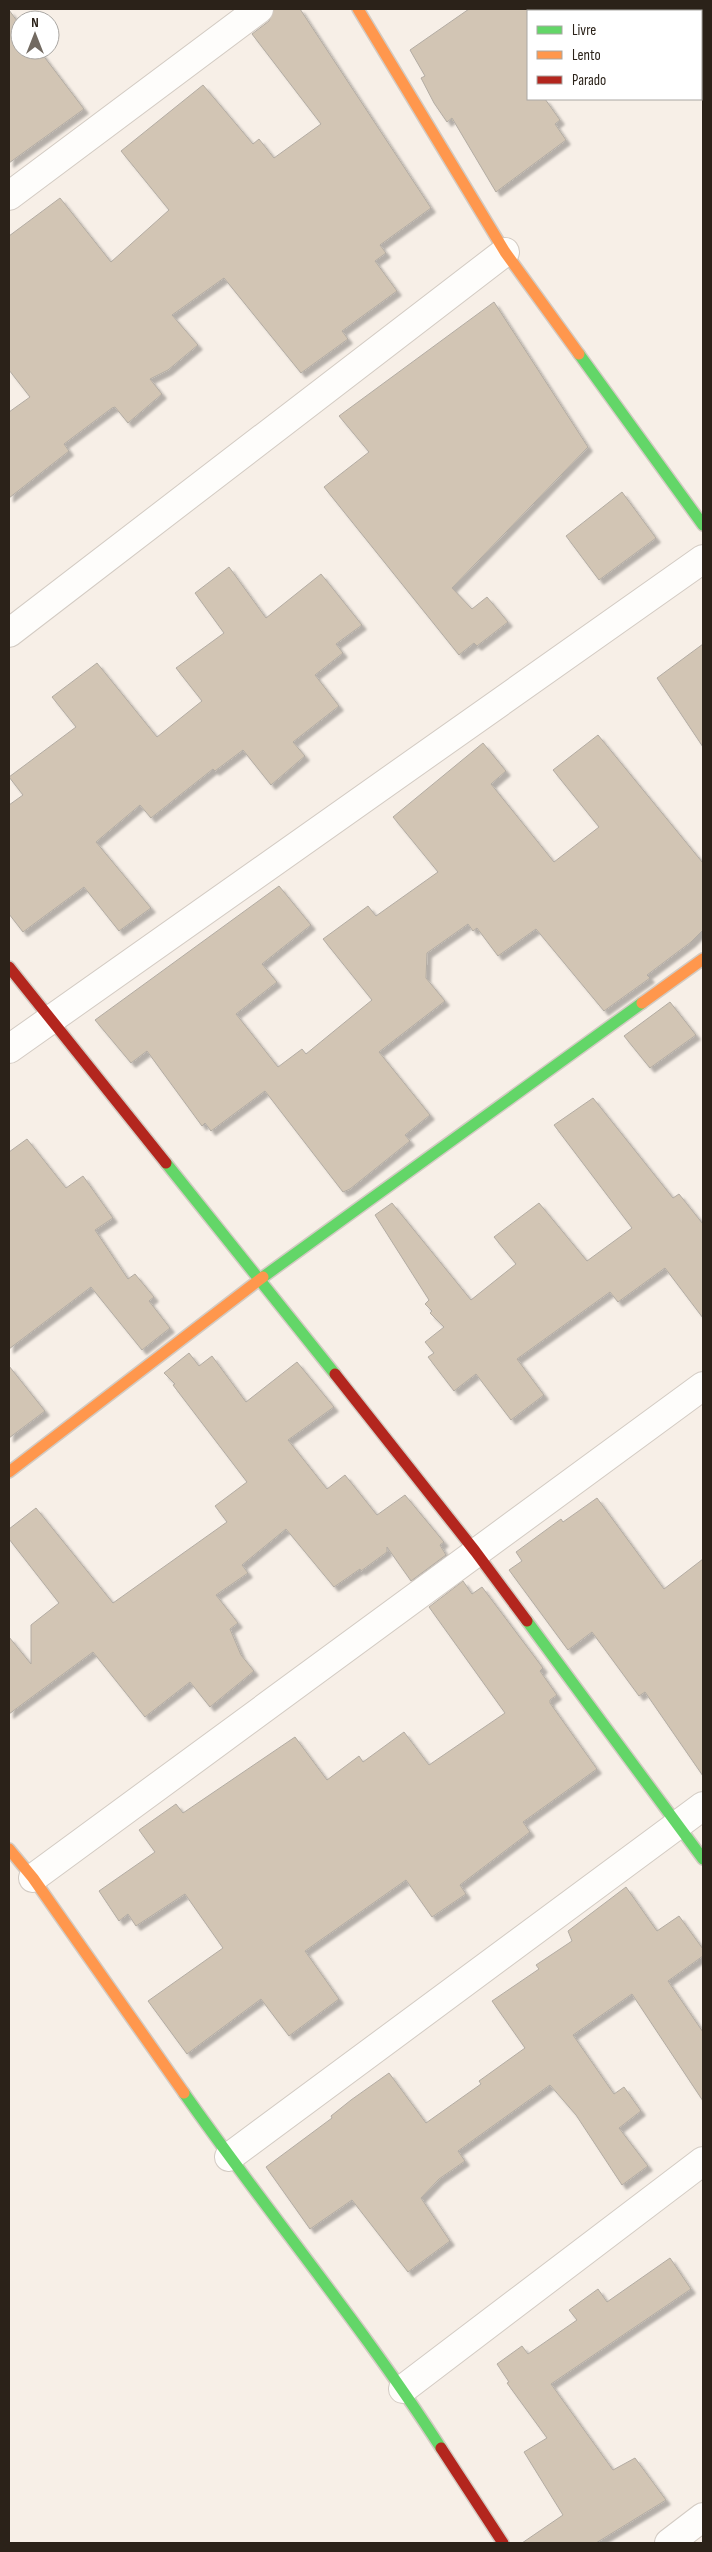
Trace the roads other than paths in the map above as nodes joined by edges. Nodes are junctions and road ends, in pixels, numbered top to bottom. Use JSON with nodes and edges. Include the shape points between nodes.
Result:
{"nodes":[{"id":1,"x":259,"y":9,"type":"edge"},
{"id":2,"x":358,"y":9,"type":"edge"},
{"id":3,"x":9,"y":196,"type":"edge"},
{"id":4,"x":505,"y":252,"type":"junction"},
{"id":5,"x":703,"y":525,"type":"edge"},
{"id":6,"x":703,"y":559,"type":"edge"},
{"id":7,"x":9,"y":633,"type":"edge"},
{"id":8,"x":703,"y":960,"type":"edge"},
{"id":9,"x":9,"y":967,"type":"edge"},
{"id":10,"x":51,"y":1019,"type":"junction"},
{"id":11,"x":9,"y":1049,"type":"edge"},
{"id":12,"x":260,"y":1279,"type":"junction"},
{"id":13,"x":703,"y":1386,"type":"edge"},
{"id":14,"x":9,"y":1472,"type":"edge"},
{"id":15,"x":475,"y":1551,"type":"junction"},
{"id":16,"x":703,"y":1806,"type":"edge"},
{"id":17,"x":677,"y":1825,"type":"junction"},
{"id":18,"x":9,"y":1849,"type":"edge"},
{"id":19,"x":703,"y":1859,"type":"edge"},
{"id":20,"x":33,"y":1878,"type":"junction"},
{"id":21,"x":229,"y":2157,"type":"junction"},
{"id":22,"x":703,"y":2161,"type":"edge"},
{"id":23,"x":403,"y":2389,"type":"junction"},
{"id":24,"x":703,"y":2517,"type":"edge"},
{"id":25,"x":503,"y":2543,"type":"edge"},
{"id":26,"x":669,"y":2543,"type":"edge"}],
"edges":[{"from":1,"to":3,"type":"street"},
{"from":2,"to":4,"type":"street"},
{"from":4,"to":5,"type":"street"},
{"from":4,"to":7,"type":"street"},
{"from":6,"to":10,"type":"street"},
{"from":8,"to":12,"type":"street"},
{"from":9,"to":10,"type":"street"},
{"from":10,"to":11,"type":"street"},
{"from":10,"to":12,"type":"street"},
{"from":12,"to":14,"type":"street"},
{"from":12,"to":15,"type":"street"},
{"from":13,"to":15,"type":"street"},
{"from":15,"to":17,"type":"street"},
{"from":15,"to":20,"type":"street"},
{"from":16,"to":17,"type":"street"},
{"from":17,"to":19,"type":"street"},
{"from":17,"to":21,"type":"street"},
{"from":18,"to":20,"type":"street"},
{"from":20,"to":21,"type":"street"},
{"from":21,"to":23,"type":"street"},
{"from":22,"to":23,"type":"street"},
{"from":23,"to":25,"type":"street"},
{"from":24,"to":26,"type":"street"}]}
